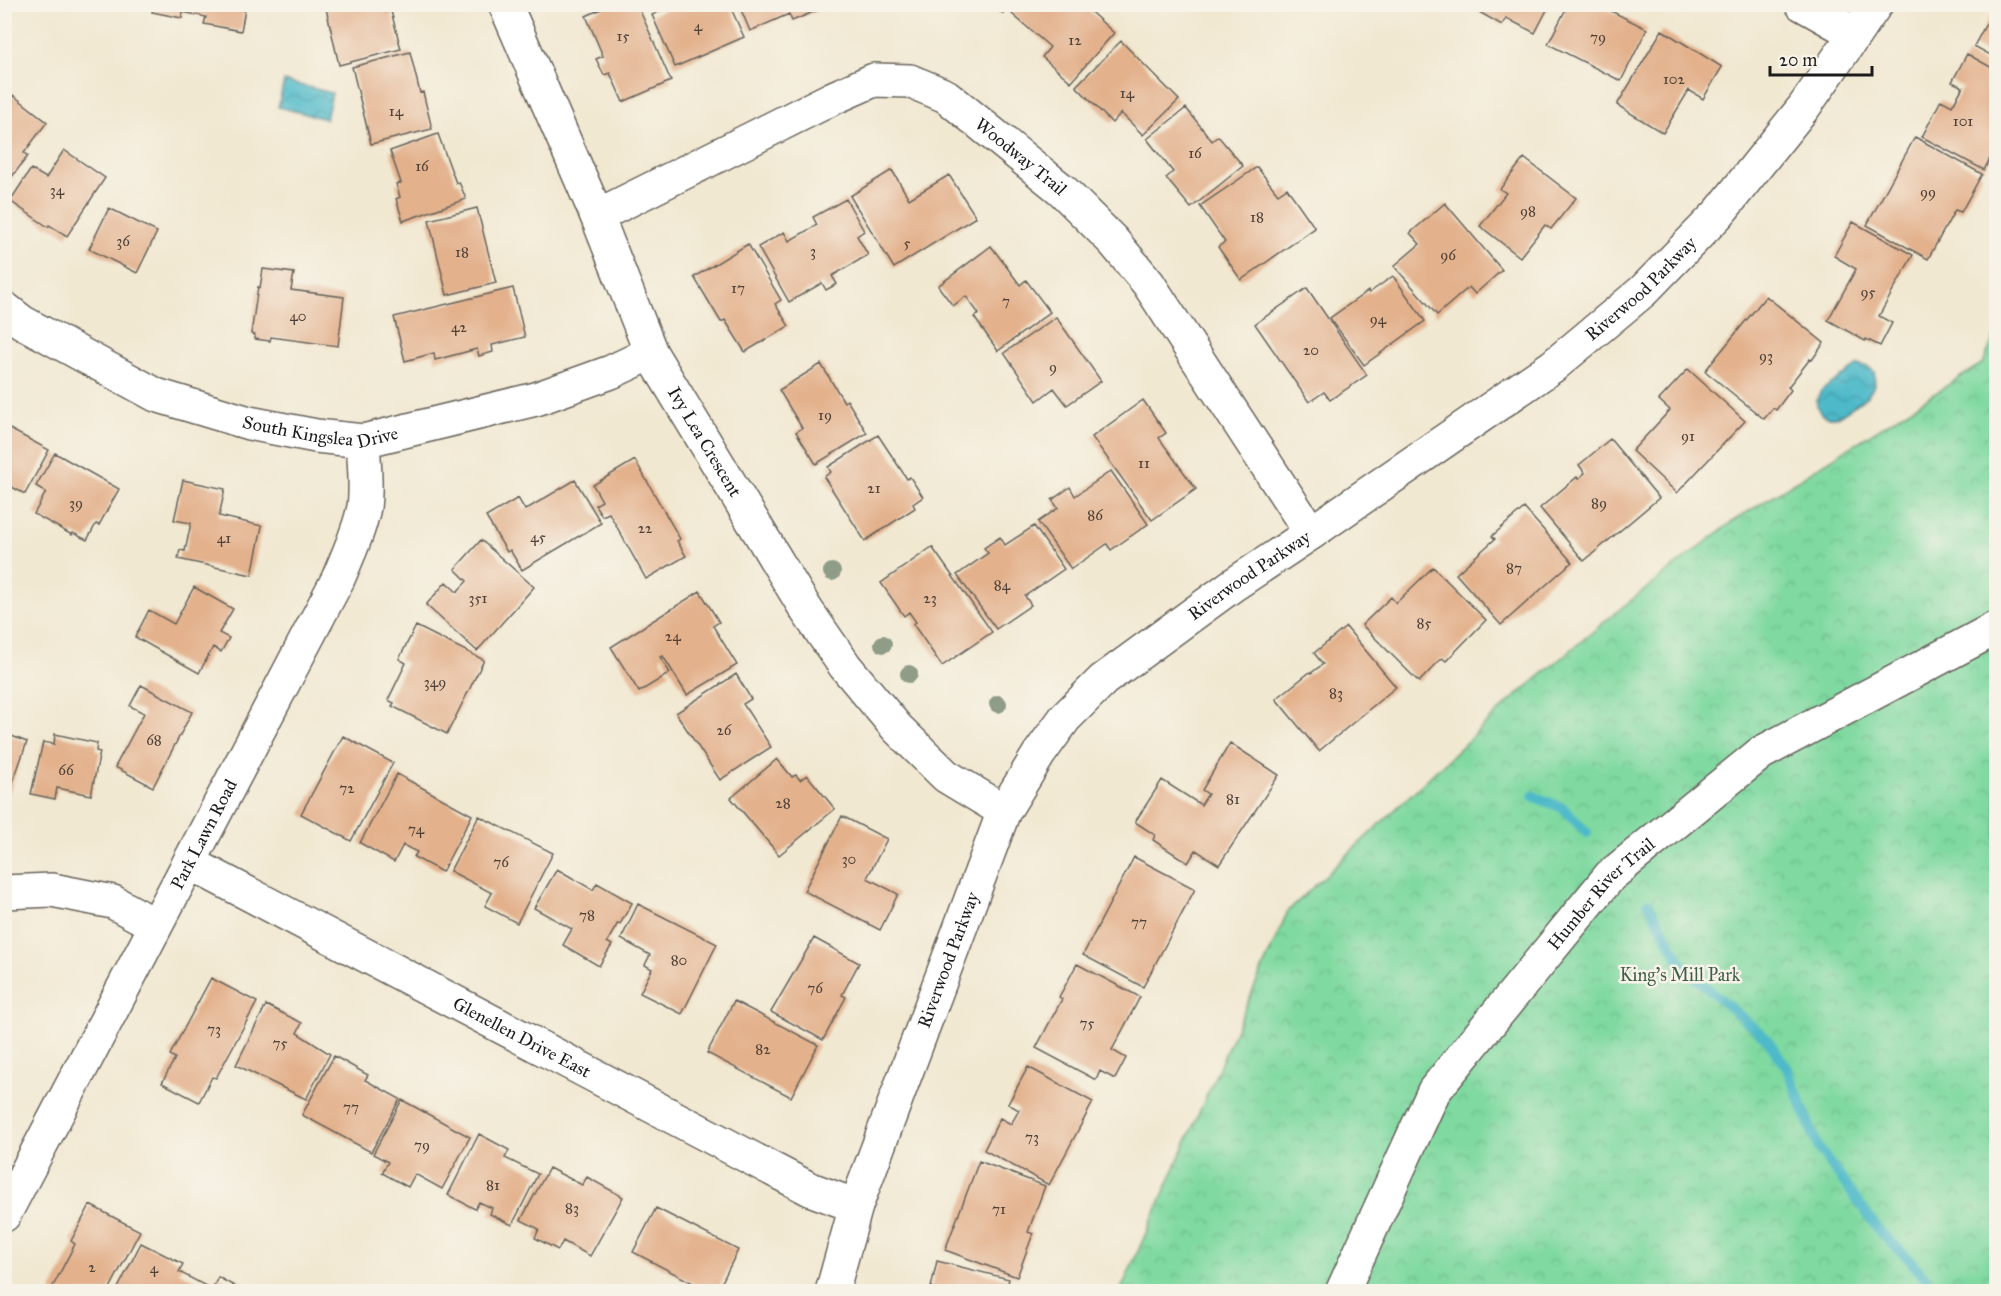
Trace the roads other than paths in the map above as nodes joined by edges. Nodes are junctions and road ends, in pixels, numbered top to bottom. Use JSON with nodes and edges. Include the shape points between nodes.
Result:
{"nodes":[{"id":1,"x":505,"y":4,"type":"edge"},
{"id":2,"x":1802,"y":4,"type":"edge"},
{"id":3,"x":1876,"y":4,"type":"edge"},
{"id":4,"x":1856,"y":34,"type":"junction"},
{"id":5,"x":597,"y":216,"type":"junction"},
{"id":6,"x":4,"y":309,"type":"edge"},
{"id":7,"x":651,"y":353,"type":"junction"},
{"id":8,"x":363,"y":441,"type":"junction"},
{"id":9,"x":1311,"y":533,"type":"junction"},
{"id":10,"x":1996,"y":628,"type":"edge"},
{"id":11,"x":1004,"y":811,"type":"junction"},
{"id":12,"x":190,"y":863,"type":"junction"},
{"id":13,"x":4,"y":892,"type":"edge"},
{"id":14,"x":155,"y":925,"type":"junction"},
{"id":15,"x":856,"y":1206,"type":"junction"},
{"id":16,"x":4,"y":1215,"type":"edge"},
{"id":17,"x":832,"y":1292,"type":"edge"},
{"id":18,"x":1342,"y":1292,"type":"edge"}],
"edges":[{"from":1,"to":5,"type":"street","name":"Ivy Lea Crescent"},
{"from":2,"to":4,"type":"street"},
{"from":3,"to":4,"type":"street","name":"Riverwood Parkway"},
{"from":4,"to":9,"type":"street","name":"Riverwood Parkway","via":[[1804,107],[1719,213],[1643,291],[1553,366]]},
{"from":5,"to":7,"type":"street","name":"Ivy Lea Crescent"},
{"from":5,"to":9,"type":"street","name":"Woodway Trail","via":[[873,80],[910,81],[946,96],[1062,190],[1120,250],[1148,284]]},
{"from":6,"to":8,"type":"street","name":"South Kingslea Drive","via":[[156,394],[249,423]]},
{"from":7,"to":8,"type":"street","name":"South Kingslea Drive","via":[[536,399]]},
{"from":7,"to":11,"type":"street","name":"Ivy Lea Crescent","via":[[807,611],[845,666],[897,728],[946,776]]},
{"from":8,"to":12,"type":"street","name":"Park Lawn Road","via":[[364,506],[352,547]]},
{"from":9,"to":11,"type":"street","name":"Riverwood Parkway","via":[[1103,680],[1065,718]]},
{"from":10,"to":18,"type":"street","name":"Humber River Trail","via":[[1761,753],[1610,876],[1434,1091]]},
{"from":11,"to":15,"type":"street","name":"Riverwood Parkway"},
{"from":12,"to":14,"type":"street","name":"Park Lawn Road"},
{"from":12,"to":15,"type":"street","name":"Glenellen Drive East","via":[[810,1189]]},
{"from":13,"to":14,"type":"street","via":[[52,891],[113,902]]},
{"from":14,"to":16,"type":"street","name":"Park Lawn Road"},
{"from":15,"to":17,"type":"street","name":"Riverwood Parkway"}]}
